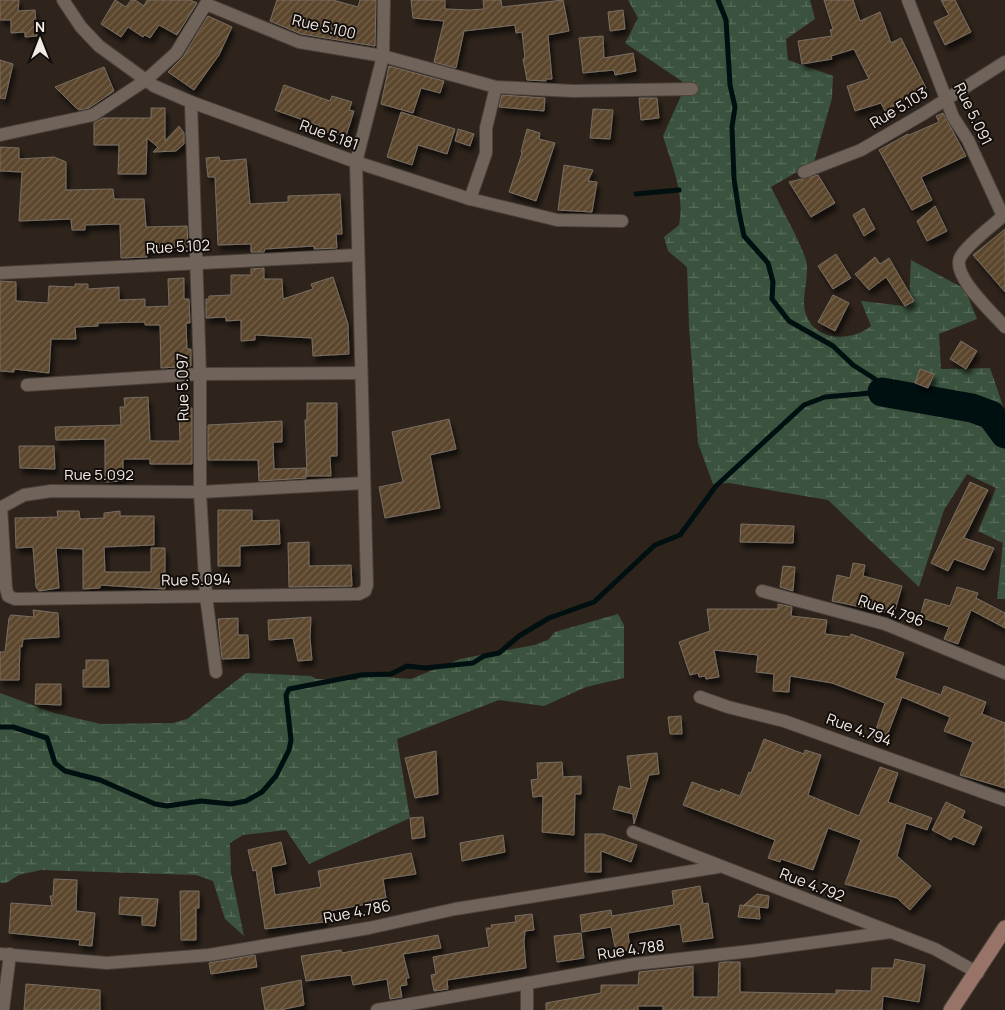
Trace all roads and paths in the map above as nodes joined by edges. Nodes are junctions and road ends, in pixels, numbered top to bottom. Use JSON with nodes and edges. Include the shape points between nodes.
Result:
{"nodes":[{"id":1,"x":63,"y":0,"type":"edge"},
{"id":2,"x":384,"y":0,"type":"edge"},
{"id":3,"x":908,"y":0,"type":"edge"},
{"id":4,"x":383,"y":56,"type":"junction"},
{"id":5,"x":1005,"y":62,"type":"edge"},
{"id":6,"x":146,"y":80,"type":"junction"},
{"id":7,"x":496,"y":87,"type":"junction"},
{"id":8,"x":692,"y":89,"type":"dead end"},
{"id":9,"x":946,"y":98,"type":"junction"},
{"id":10,"x":191,"y":102,"type":"junction"},
{"id":11,"x":0,"y":135,"type":"edge"},
{"id":12,"x":356,"y":162,"type":"junction"},
{"id":13,"x":804,"y":172,"type":"dead end"},
{"id":14,"x":470,"y":199,"type":"junction"},
{"id":15,"x":1004,"y":215,"type":"edge"},
{"id":16,"x":622,"y":221,"type":"dead end"},
{"id":17,"x":358,"y":255,"type":"junction"},
{"id":18,"x":196,"y":262,"type":"junction"},
{"id":19,"x":0,"y":273,"type":"edge"},
{"id":20,"x":1005,"y":327,"type":"edge"},
{"id":21,"x":361,"y":373,"type":"junction"},
{"id":22,"x":200,"y":374,"type":"junction"},
{"id":23,"x":27,"y":385,"type":"dead end"},
{"id":24,"x":364,"y":483,"type":"junction"},
{"id":25,"x":200,"y":492,"type":"junction"},
{"id":26,"x":0,"y":507,"type":"edge"},
{"id":27,"x":762,"y":591,"type":"dead end"},
{"id":28,"x":206,"y":596,"type":"junction"},
{"id":29,"x":216,"y":672,"type":"dead end"},
{"id":30,"x":1005,"y":673,"type":"edge"},
{"id":31,"x":700,"y":697,"type":"dead end"},
{"id":32,"x":1005,"y":800,"type":"edge"},
{"id":33,"x":633,"y":832,"type":"dead end"},
{"id":34,"x":718,"y":867,"type":"junction"},
{"id":35,"x":1005,"y":928,"type":"edge"},
{"id":36,"x":891,"y":932,"type":"junction"},
{"id":37,"x":5,"y":954,"type":"edge"},
{"id":38,"x":978,"y":972,"type":"junction"},
{"id":39,"x":527,"y":983,"type":"junction"},
{"id":40,"x":390,"y":1008,"type":"edge"},
{"id":41,"x":3,"y":1010,"type":"edge"},
{"id":42,"x":377,"y":1010,"type":"edge"},
{"id":43,"x":527,"y":1010,"type":"edge"},
{"id":44,"x":951,"y":1010,"type":"edge"}],
"edges":[{"from":1,"to":6,"type":"street","name":"Rue 5.181","via":[[99,46]]},
{"from":2,"to":4,"type":"street"},
{"from":3,"to":9,"type":"street","name":"Rue 5.091"},
{"from":4,"to":6,"type":"street","name":"Rue 5.100","via":[[299,42],[206,4],[176,53]]},
{"from":4,"to":7,"type":"street","name":"Rue 5.100"},
{"from":4,"to":12,"type":"street"},
{"from":5,"to":9,"type":"street","name":"Rue 5.103"},
{"from":6,"to":10,"type":"street","name":"Rue 5.181"},
{"from":6,"to":11,"type":"street","name":"Rue 5.100","via":[[93,115]]},
{"from":7,"to":8,"type":"street","name":"Rue 5.100","via":[[573,91]]},
{"from":7,"to":14,"type":"street","via":[[486,128],[486,153]]},
{"from":9,"to":13,"type":"street","name":"Rue 5.103","via":[[861,150]]},
{"from":9,"to":15,"type":"street","name":"Rue 5.091"},
{"from":10,"to":12,"type":"street","name":"Rue 5.181"},
{"from":10,"to":18,"type":"street","name":"Rue 5.097"},
{"from":12,"to":14,"type":"street","name":"Rue 5.181"},
{"from":12,"to":17,"type":"street"},
{"from":14,"to":16,"type":"street","name":"Rue 5.181","via":[[557,220]]},
{"from":15,"to":20,"type":"street","name":"Rue 5.091","via":[[960,256],[958,269]]},
{"from":17,"to":18,"type":"street","name":"Rue 5.102"},
{"from":17,"to":21,"type":"street"},
{"from":18,"to":19,"type":"street","name":"Rue 5.102"},
{"from":18,"to":22,"type":"street","name":"Rue 5.097"},
{"from":21,"to":22,"type":"street"},
{"from":21,"to":24,"type":"street"},
{"from":22,"to":23,"type":"street"},
{"from":22,"to":25,"type":"street","name":"Rue 5.097"},
{"from":24,"to":25,"type":"street","name":"Rue 5.092"},
{"from":24,"to":28,"type":"street","name":"Rue 5.094","via":[[365,591],[359,594]]},
{"from":25,"to":26,"type":"street","name":"Rue 5.092","via":[[52,492],[24,495]]},
{"from":25,"to":28,"type":"street","name":"Rue 5.097"},
{"from":26,"to":28,"type":"street","name":"Rue 5.094","via":[[8,596],[26,600]]},
{"from":27,"to":30,"type":"street","name":"Rue 4.796","via":[[885,624]]},
{"from":28,"to":29,"type":"street","name":"Rue 5.097"},
{"from":31,"to":32,"type":"street","name":"Rue 4.794","via":[[784,721]]},
{"from":33,"to":34,"type":"street","name":"Rue 4.792"},
{"from":34,"to":36,"type":"street","name":"Rue 4.792"},
{"from":34,"to":37,"type":"street","name":"Rue 4.786","via":[[455,909],[369,928],[209,955],[107,963]]},
{"from":35,"to":38,"type":"street"},
{"from":36,"to":38,"type":"street","name":"Rue 4.792","via":[[935,949]]},
{"from":36,"to":39,"type":"street","name":"Rue 4.788","via":[[635,964]]},
{"from":37,"to":41,"type":"street"},
{"from":38,"to":44,"type":"street"},
{"from":39,"to":40,"type":"street","name":"Rue 4.788"},
{"from":39,"to":43,"type":"street"},
{"from":40,"to":42,"type":"street","name":"Rue 4.788"}]}
